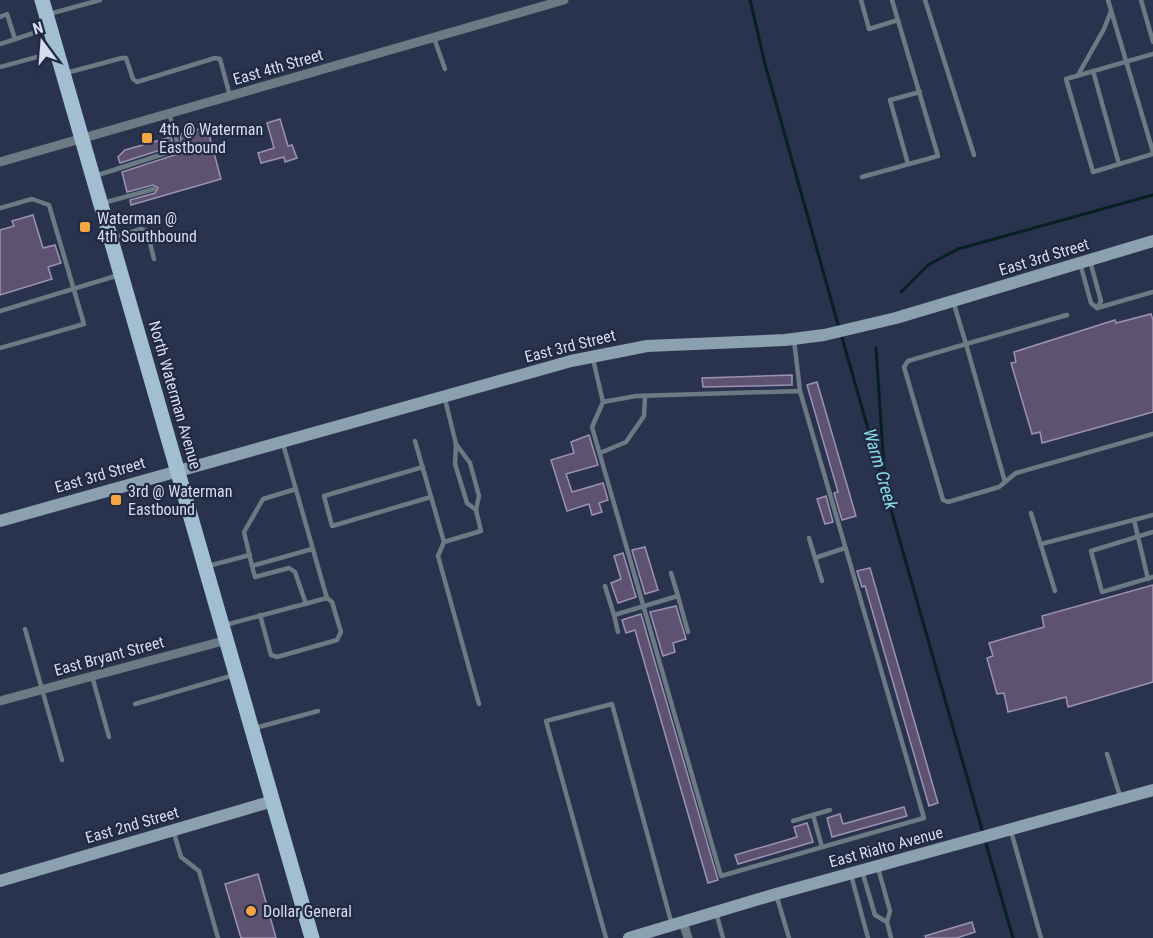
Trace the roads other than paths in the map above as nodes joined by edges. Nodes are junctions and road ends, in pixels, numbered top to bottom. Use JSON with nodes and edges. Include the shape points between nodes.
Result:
{"nodes":[{"id":1,"x":100,"y":0,"type":"edge"},
{"id":2,"x":564,"y":0,"type":"edge"},
{"id":3,"x":861,"y":0,"type":"edge"},
{"id":4,"x":892,"y":0,"type":"edge"},
{"id":5,"x":926,"y":0,"type":"edge"},
{"id":6,"x":1108,"y":0,"type":"edge"},
{"id":7,"x":1141,"y":0,"type":"edge"},
{"id":8,"x":1111,"y":11,"type":"junction"},
{"id":9,"x":46,"y":14,"type":"edge"},
{"id":10,"x":0,"y":17,"type":"edge"},
{"id":11,"x":898,"y":20,"type":"junction"},
{"id":12,"x":434,"y":38,"type":"junction"},
{"id":13,"x":15,"y":39,"type":"junction"},
{"id":14,"x":1153,"y":42,"type":"edge"},
{"id":15,"x":0,"y":44,"type":"edge"},
{"id":16,"x":57,"y":52,"type":"junction"},
{"id":17,"x":1153,"y":54,"type":"edge"},
{"id":18,"x":1126,"y":61,"type":"junction"},
{"id":19,"x":0,"y":67,"type":"edge"},
{"id":20,"x":445,"y":69,"type":"dead end"},
{"id":21,"x":1093,"y":71,"type":"junction"},
{"id":22,"x":63,"y":74,"type":"junction"},
{"id":23,"x":1078,"y":75,"type":"junction"},
{"id":24,"x":920,"y":92,"type":"junction"},
{"id":25,"x":230,"y":96,"type":"junction"},
{"id":26,"x":169,"y":113,"type":"junction"},
{"id":27,"x":82,"y":138,"type":"junction"},
{"id":28,"x":1153,"y":153,"type":"edge"},
{"id":29,"x":974,"y":155,"type":"dead end"},
{"id":30,"x":0,"y":162,"type":"edge"},
{"id":31,"x":908,"y":164,"type":"junction"},
{"id":32,"x":1119,"y":164,"type":"junction"},
{"id":33,"x":93,"y":177,"type":"junction"},
{"id":34,"x":862,"y":177,"type":"dead end"},
{"id":35,"x":154,"y":189,"type":"dead end"},
{"id":36,"x":101,"y":204,"type":"junction"},
{"id":37,"x":0,"y":208,"type":"edge"},
{"id":38,"x":111,"y":238,"type":"junction"},
{"id":39,"x":1153,"y":241,"type":"edge"},
{"id":40,"x":154,"y":259,"type":"dead end"},
{"id":41,"x":1085,"y":262,"type":"junction"},
{"id":42,"x":121,"y":274,"type":"junction"},
{"id":43,"x":74,"y":290,"type":"junction"},
{"id":44,"x":1153,"y":292,"type":"edge"},
{"id":45,"x":953,"y":301,"type":"junction"},
{"id":46,"x":1097,"y":308,"type":"junction"},
{"id":47,"x":0,"y":310,"type":"edge"},
{"id":48,"x":1067,"y":315,"type":"dead end"},
{"id":49,"x":794,"y":339,"type":"junction"},
{"id":50,"x":966,"y":344,"type":"junction"},
{"id":51,"x":0,"y":348,"type":"edge"},
{"id":52,"x":592,"y":357,"type":"junction"},
{"id":53,"x":800,"y":391,"type":"junction"},
{"id":54,"x":444,"y":396,"type":"junction"},
{"id":55,"x":645,"y":396,"type":"junction"},
{"id":56,"x":603,"y":402,"type":"junction"},
{"id":57,"x":1153,"y":434,"type":"edge"},
{"id":58,"x":282,"y":441,"type":"junction"},
{"id":59,"x":415,"y":441,"type":"dead end"},
{"id":60,"x":456,"y":444,"type":"junction"},
{"id":61,"x":600,"y":453,"type":"junction"},
{"id":62,"x":423,"y":467,"type":"junction"},
{"id":63,"x":179,"y":470,"type":"junction"},
{"id":64,"x":1005,"y":482,"type":"junction"},
{"id":65,"x":296,"y":489,"type":"junction"},
{"id":66,"x":431,"y":497,"type":"junction"},
{"id":67,"x":476,"y":510,"type":"junction"},
{"id":68,"x":1031,"y":513,"type":"dead end"},
{"id":69,"x":1153,"y":515,"type":"edge"},
{"id":70,"x":1134,"y":520,"type":"junction"},
{"id":71,"x":0,"y":521,"type":"edge"},
{"id":72,"x":1153,"y":532,"type":"edge"},
{"id":73,"x":1138,"y":536,"type":"junction"},
{"id":74,"x":809,"y":538,"type":"dead end"},
{"id":75,"x":444,"y":542,"type":"junction"},
{"id":76,"x":1041,"y":544,"type":"junction"},
{"id":77,"x":846,"y":548,"type":"junction"},
{"id":78,"x":312,"y":549,"type":"junction"},
{"id":79,"x":250,"y":555,"type":"junction"},
{"id":80,"x":815,"y":558,"type":"junction"},
{"id":81,"x":252,"y":566,"type":"junction"},
{"id":82,"x":206,"y":567,"type":"junction"},
{"id":83,"x":671,"y":573,"type":"dead end"},
{"id":84,"x":1150,"y":578,"type":"edge"},
{"id":85,"x":822,"y":581,"type":"dead end"},
{"id":86,"x":605,"y":586,"type":"dead end"},
{"id":87,"x":1055,"y":591,"type":"dead end"},
{"id":88,"x":678,"y":596,"type":"junction"},
{"id":89,"x":327,"y":598,"type":"junction"},
{"id":90,"x":306,"y":604,"type":"junction"},
{"id":91,"x":643,"y":605,"type":"junction"},
{"id":92,"x":260,"y":615,"type":"junction"},
{"id":93,"x":614,"y":615,"type":"junction"},
{"id":94,"x":25,"y":629,"type":"dead end"},
{"id":95,"x":618,"y":632,"type":"dead end"},
{"id":96,"x":688,"y":632,"type":"dead end"},
{"id":97,"x":225,"y":633,"type":"junction"},
{"id":98,"x":237,"y":674,"type":"junction"},
{"id":99,"x":92,"y":676,"type":"junction"},
{"id":100,"x":42,"y":690,"type":"junction"},
{"id":101,"x":0,"y":701,"type":"edge"},
{"id":102,"x":135,"y":704,"type":"dead end"},
{"id":103,"x":479,"y":704,"type":"dead end"},
{"id":104,"x":318,"y":711,"type":"dead end"},
{"id":105,"x":252,"y":729,"type":"junction"},
{"id":106,"x":109,"y":737,"type":"dead end"},
{"id":107,"x":1107,"y":754,"type":"dead end"},
{"id":108,"x":62,"y":760,"type":"dead end"},
{"id":109,"x":1153,"y":790,"type":"edge"},
{"id":110,"x":1121,"y":799,"type":"junction"},
{"id":111,"x":273,"y":801,"type":"junction"},
{"id":112,"x":830,"y":810,"type":"dead end"},
{"id":113,"x":813,"y":815,"type":"junction"},
{"id":114,"x":793,"y":821,"type":"dead end"},
{"id":115,"x":173,"y":830,"type":"junction"},
{"id":116,"x":1006,"y":830,"type":"junction"},
{"id":117,"x":822,"y":847,"type":"junction"},
{"id":118,"x":878,"y":868,"type":"junction"},
{"id":119,"x":857,"y":873,"type":"junction"},
{"id":120,"x":0,"y":881,"type":"edge"},
{"id":121,"x":776,"y":894,"type":"junction"},
{"id":122,"x":716,"y":912,"type":"junction"},
{"id":123,"x":887,"y":922,"type":"junction"},
{"id":124,"x":678,"y":924,"type":"junction"},
{"id":125,"x":218,"y":938,"type":"edge"},
{"id":126,"x":312,"y":938,"type":"edge"},
{"id":127,"x":606,"y":938,"type":"edge"},
{"id":128,"x":629,"y":938,"type":"edge"},
{"id":129,"x":688,"y":938,"type":"edge"},
{"id":130,"x":723,"y":938,"type":"edge"},
{"id":131,"x":789,"y":938,"type":"edge"},
{"id":132,"x":868,"y":938,"type":"edge"},
{"id":133,"x":891,"y":938,"type":"edge"},
{"id":134,"x":1041,"y":938,"type":"edge"}],
"edges":[{"from":1,"to":9,"type":"lane"},
{"from":2,"to":12,"type":"street","name":"East 4th Street"},
{"from":3,"to":11,"type":"lane","via":[[869,29]]},
{"from":4,"to":11,"type":"lane"},
{"from":5,"to":29,"type":"lane"},
{"from":6,"to":8,"type":"lane"},
{"from":7,"to":14,"type":"lane"},
{"from":8,"to":18,"type":"lane"},
{"from":8,"to":23,"type":"lane"},
{"from":9,"to":13,"type":"lane"},
{"from":9,"to":16,"type":"main road","name":"North Waterman Avenue"},
{"from":10,"to":13,"type":"lane","via":[[7,14]]},
{"from":11,"to":24,"type":"lane"},
{"from":12,"to":20,"type":"lane"},
{"from":12,"to":25,"type":"street","name":"East 4th Street"},
{"from":13,"to":15,"type":"lane"},
{"from":16,"to":19,"type":"lane"},
{"from":16,"to":22,"type":"main road","name":"North Waterman Avenue"},
{"from":17,"to":18,"type":"lane"},
{"from":18,"to":21,"type":"lane"},
{"from":18,"to":28,"type":"lane"},
{"from":21,"to":23,"type":"lane"},
{"from":21,"to":32,"type":"lane"},
{"from":22,"to":25,"type":"lane","via":[[122,57],[137,82],[215,58],[220,59]]},
{"from":22,"to":27,"type":"main road","name":"North Waterman Avenue"},
{"from":23,"to":32,"type":"lane","via":[[1066,79],[1093,172]]},
{"from":24,"to":31,"type":"lane","via":[[938,156]]},
{"from":24,"to":31,"type":"lane","via":[[890,100]]},
{"from":25,"to":26,"type":"street","name":"East 4th Street"},
{"from":26,"to":27,"type":"street","name":"East 4th Street"},
{"from":26,"to":33,"type":"lane","via":[[176,150]]},
{"from":27,"to":30,"type":"street","name":"East 4th Street"},
{"from":27,"to":33,"type":"main road","name":"North Waterman Avenue"},
{"from":28,"to":32,"type":"lane"},
{"from":31,"to":34,"type":"lane"},
{"from":33,"to":36,"type":"main road","name":"North Waterman Avenue"},
{"from":35,"to":36,"type":"lane"},
{"from":36,"to":38,"type":"main road","name":"North Waterman Avenue"},
{"from":37,"to":43,"type":"lane","via":[[32,199],[49,205]]},
{"from":38,"to":40,"type":"lane","via":[[141,229],[147,231]]},
{"from":38,"to":42,"type":"main road","name":"North Waterman Avenue"},
{"from":39,"to":41,"type":"main road","name":"East 3rd Street"},
{"from":41,"to":45,"type":"main road","name":"East 3rd Street"},
{"from":41,"to":46,"type":"lane","via":[[1091,303]]},
{"from":41,"to":46,"type":"lane","via":[[1101,300]]},
{"from":42,"to":43,"type":"lane"},
{"from":42,"to":63,"type":"main road","name":"North Waterman Avenue"},
{"from":43,"to":47,"type":"lane"},
{"from":43,"to":51,"type":"lane","via":[[84,324]]},
{"from":44,"to":46,"type":"lane"},
{"from":45,"to":49,"type":"main road","name":"East 3rd Street","via":[[858,328]]},
{"from":45,"to":50,"type":"lane"},
{"from":48,"to":50,"type":"lane"},
{"from":49,"to":52,"type":"main road","name":"East 3rd Street","via":[[657,345]]},
{"from":49,"to":53,"type":"lane"},
{"from":50,"to":64,"type":"lane"},
{"from":50,"to":64,"type":"lane","via":[[908,361],[904,367],[943,500],[948,502]]},
{"from":52,"to":54,"type":"main road","name":"East 3rd Street"},
{"from":52,"to":56,"type":"lane"},
{"from":53,"to":55,"type":"lane"},
{"from":53,"to":77,"type":"lane"},
{"from":54,"to":58,"type":"main road","name":"East 3rd Street"},
{"from":54,"to":60,"type":"lane"},
{"from":55,"to":56,"type":"lane"},
{"from":55,"to":61,"type":"lane","via":[[645,416],[626,442]]},
{"from":56,"to":61,"type":"lane","via":[[592,427]]},
{"from":57,"to":64,"type":"lane","via":[[1016,473]]},
{"from":58,"to":63,"type":"main road","name":"East 3rd Street"},
{"from":58,"to":65,"type":"lane"},
{"from":59,"to":62,"type":"lane"},
{"from":60,"to":67,"type":"lane","via":[[471,463],[478,496]]},
{"from":60,"to":67,"type":"lane","via":[[455,464],[467,503]]},
{"from":61,"to":91,"type":"lane"},
{"from":62,"to":66,"type":"lane"},
{"from":62,"to":66,"type":"lane","via":[[324,496],[326,506],[332,526]]},
{"from":63,"to":71,"type":"main road","name":"East 3rd Street"},
{"from":63,"to":82,"type":"main road","name":"North Waterman Avenue"},
{"from":65,"to":78,"type":"lane"},
{"from":65,"to":79,"type":"lane","via":[[263,499],[244,532]]},
{"from":66,"to":75,"type":"lane"},
{"from":67,"to":75,"type":"lane","via":[[481,531]]},
{"from":68,"to":76,"type":"lane"},
{"from":69,"to":70,"type":"lane"},
{"from":70,"to":73,"type":"lane"},
{"from":70,"to":76,"type":"lane"},
{"from":72,"to":73,"type":"lane"},
{"from":73,"to":84,"type":"lane"},
{"from":73,"to":84,"type":"lane","via":[[1091,551],[1102,592]]},
{"from":74,"to":80,"type":"lane"},
{"from":75,"to":103,"type":"lane","via":[[438,556]]},
{"from":76,"to":87,"type":"lane"},
{"from":77,"to":80,"type":"lane"},
{"from":77,"to":117,"type":"lane","via":[[924,818]]},
{"from":78,"to":81,"type":"lane"},
{"from":78,"to":89,"type":"lane"},
{"from":79,"to":81,"type":"lane"},
{"from":79,"to":82,"type":"lane"},
{"from":80,"to":85,"type":"lane"},
{"from":81,"to":90,"type":"lane","via":[[255,577],[289,568],[295,572]]},
{"from":82,"to":97,"type":"main road","name":"North Waterman Avenue"},
{"from":83,"to":88,"type":"lane"},
{"from":86,"to":93,"type":"lane"},
{"from":88,"to":91,"type":"lane"},
{"from":88,"to":96,"type":"lane"},
{"from":89,"to":90,"type":"lane"},
{"from":89,"to":92,"type":"lane","via":[[332,602],[341,632],[337,640],[277,657],[271,655]]},
{"from":90,"to":92,"type":"lane"},
{"from":91,"to":93,"type":"lane"},
{"from":91,"to":117,"type":"lane","via":[[721,876]]},
{"from":92,"to":97,"type":"lane"},
{"from":93,"to":95,"type":"lane"},
{"from":94,"to":100,"type":"lane"},
{"from":97,"to":98,"type":"main road","name":"North Waterman Avenue"},
{"from":97,"to":99,"type":"street","name":"East Bryant Street"},
{"from":98,"to":102,"type":"lane"},
{"from":98,"to":105,"type":"main road","name":"North Waterman Avenue"},
{"from":99,"to":100,"type":"street","name":"East Bryant Street"},
{"from":99,"to":106,"type":"lane"},
{"from":100,"to":101,"type":"street","name":"East Bryant Street"},
{"from":100,"to":108,"type":"lane"},
{"from":104,"to":105,"type":"lane"},
{"from":105,"to":111,"type":"main road","name":"North Waterman Avenue"},
{"from":107,"to":110,"type":"lane"},
{"from":109,"to":110,"type":"main road","name":"East Rialto Avenue"},
{"from":110,"to":116,"type":"main road","name":"East Rialto Avenue"},
{"from":111,"to":115,"type":"main road","name":"East 2nd Street"},
{"from":111,"to":126,"type":"main road","name":"North Waterman Avenue"},
{"from":112,"to":113,"type":"lane"},
{"from":113,"to":114,"type":"lane"},
{"from":113,"to":117,"type":"lane"},
{"from":115,"to":120,"type":"main road","name":"East 2nd Street"},
{"from":115,"to":125,"type":"lane","via":[[181,857],[199,872]]},
{"from":116,"to":118,"type":"main road","name":"East Rialto Avenue"},
{"from":116,"to":134,"type":"lane"},
{"from":118,"to":119,"type":"main road","name":"East Rialto Avenue"},
{"from":118,"to":123,"type":"lane","via":[[890,911]]},
{"from":119,"to":121,"type":"main road","name":"East Rialto Avenue"},
{"from":119,"to":123,"type":"lane","via":[[875,915]]},
{"from":119,"to":132,"type":"lane"},
{"from":121,"to":122,"type":"main road","name":"East Rialto Avenue"},
{"from":121,"to":131,"type":"lane"},
{"from":122,"to":124,"type":"main road","name":"East Rialto Avenue"},
{"from":122,"to":130,"type":"lane"},
{"from":123,"to":133,"type":"lane"},
{"from":124,"to":127,"type":"lane","via":[[612,704],[546,722]]},
{"from":124,"to":128,"type":"main road","name":"East Rialto Avenue"},
{"from":124,"to":129,"type":"street"}]}
